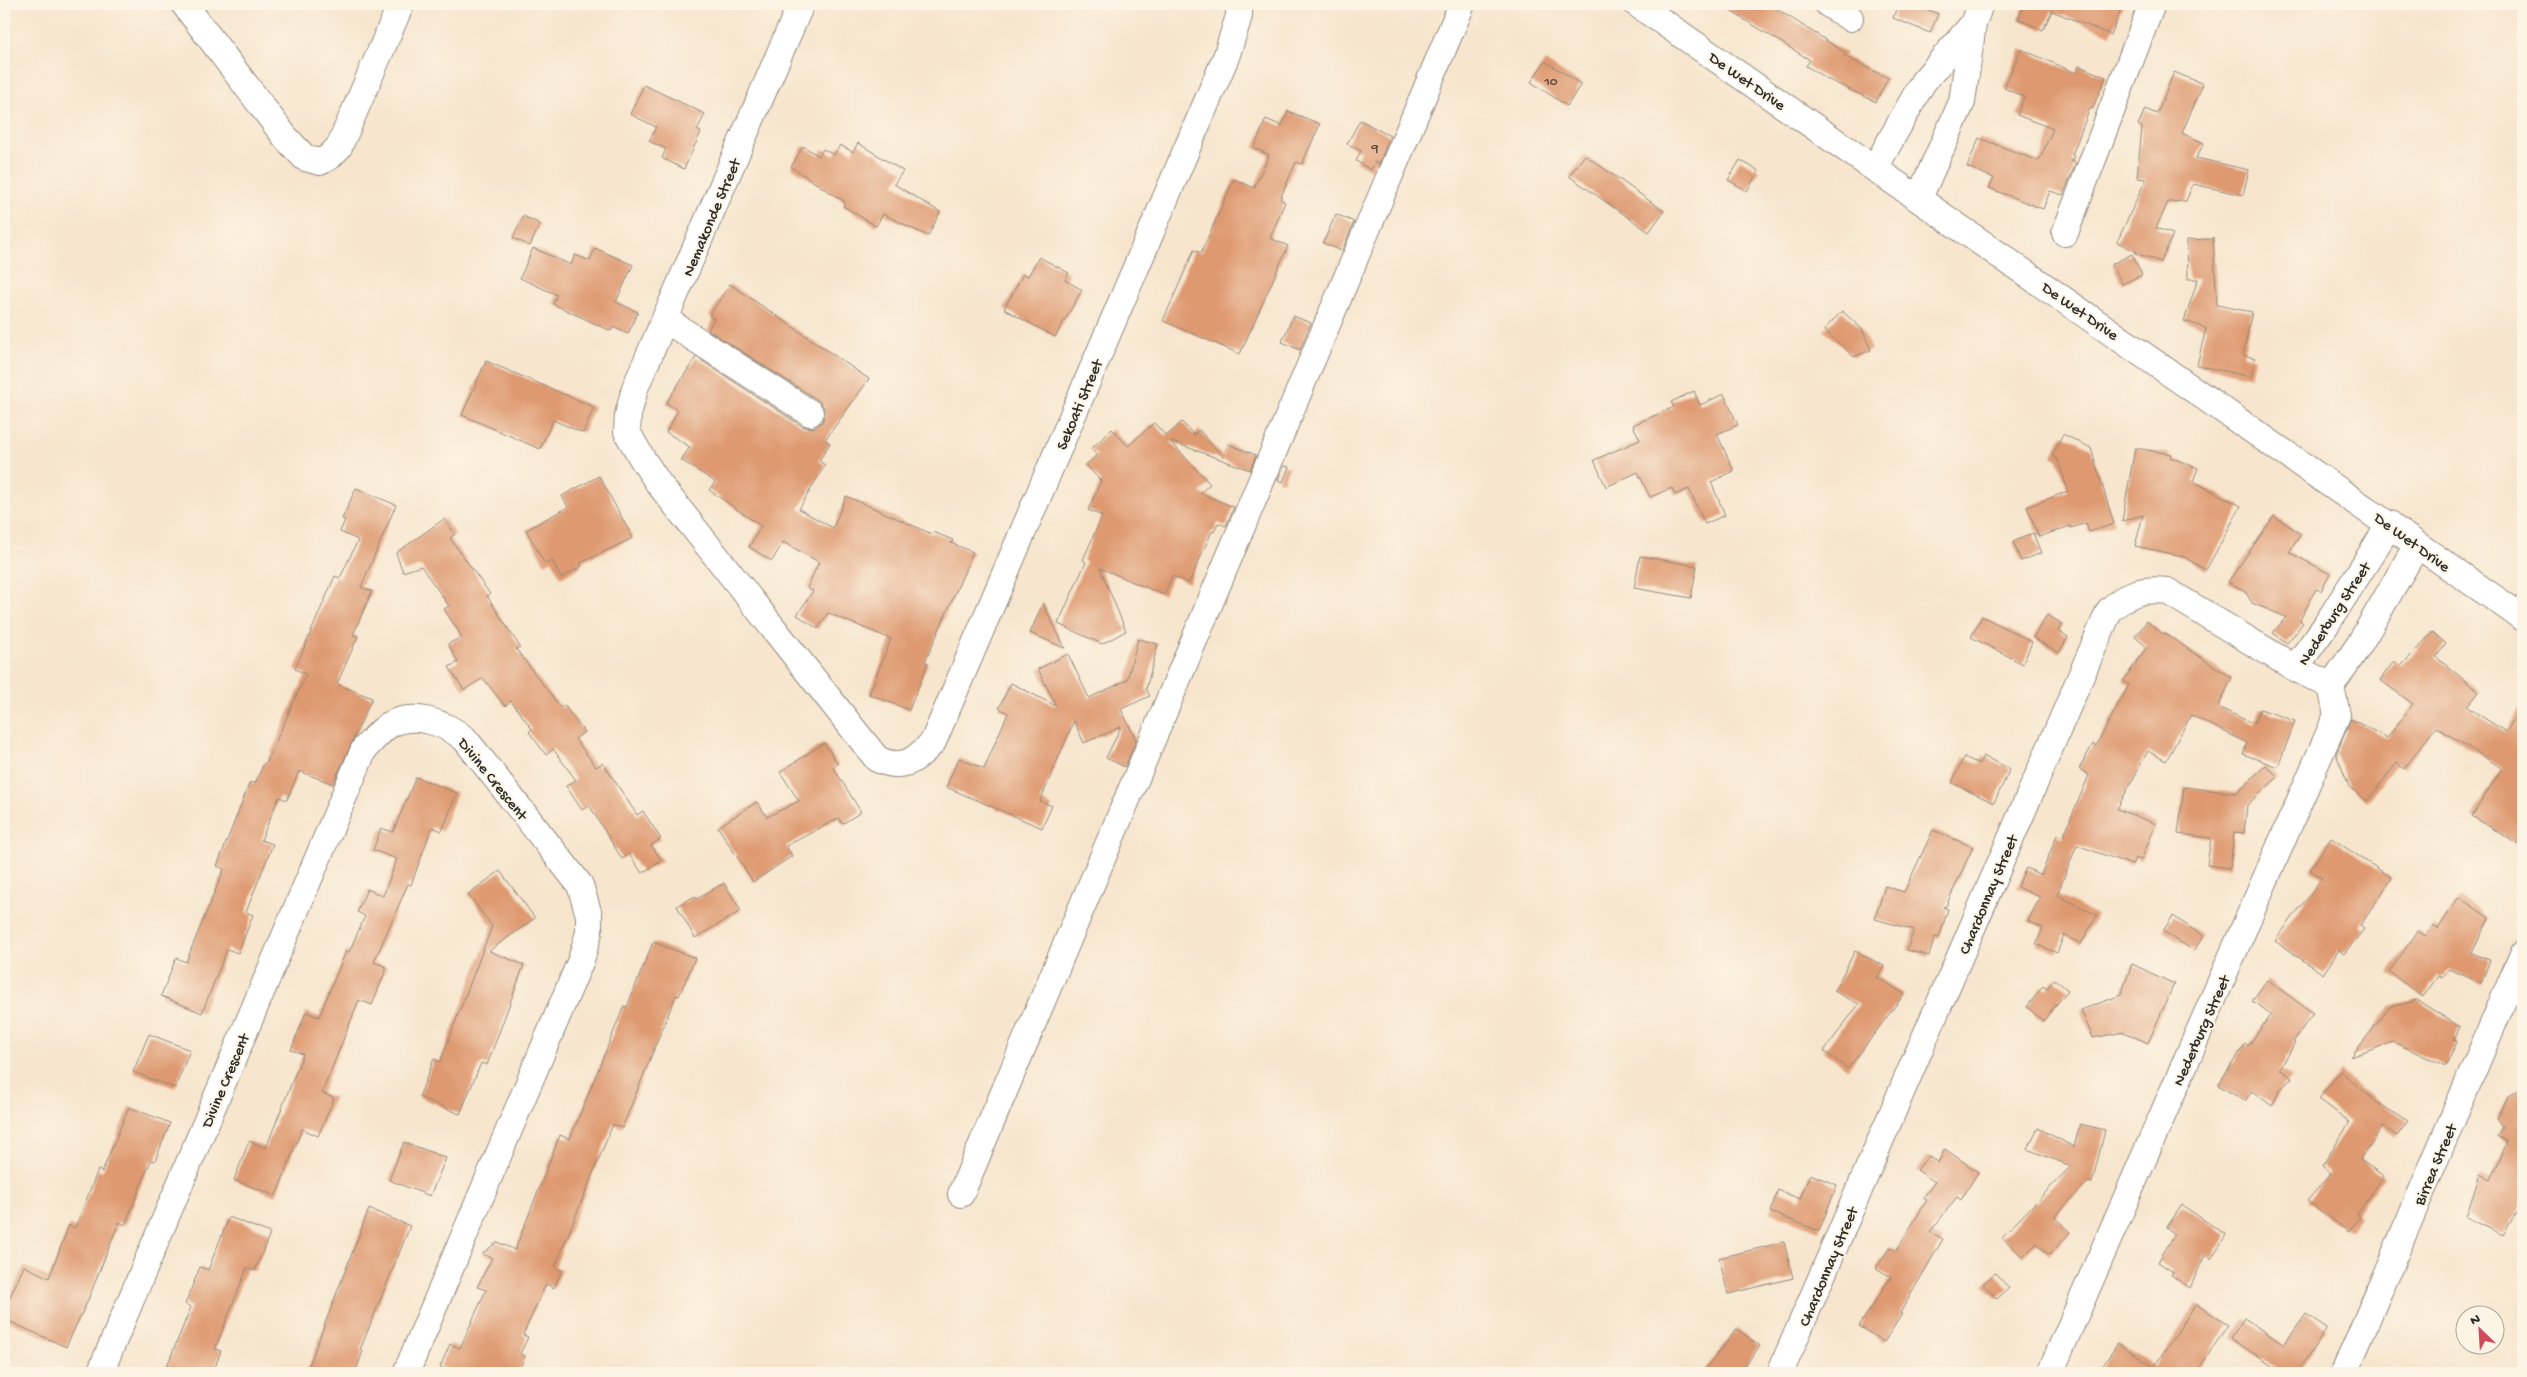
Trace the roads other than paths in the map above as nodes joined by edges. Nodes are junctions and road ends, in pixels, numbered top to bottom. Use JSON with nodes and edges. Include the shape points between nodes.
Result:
{"nodes":[{"id":1,"x":401,"y":4,"type":"edge"},
{"id":2,"x":801,"y":4,"type":"edge"},
{"id":3,"x":1239,"y":4,"type":"edge"},
{"id":4,"x":1462,"y":4,"type":"edge"},
{"id":5,"x":1638,"y":4,"type":"edge"},
{"id":6,"x":1828,"y":4,"type":"edge"},
{"id":7,"x":2152,"y":4,"type":"edge"},
{"id":8,"x":189,"y":6,"type":"edge"},
{"id":9,"x":1977,"y":14,"type":"edge"},
{"id":10,"x":1850,"y":18,"type":"dead end"},
{"id":11,"x":1875,"y":168,"type":"junction"},
{"id":12,"x":1919,"y":198,"type":"junction"},
{"id":13,"x":2065,"y":233,"type":"dead end"},
{"id":14,"x":666,"y":320,"type":"junction"},
{"id":15,"x":810,"y":412,"type":"dead end"},
{"id":16,"x":627,"y":432,"type":"joint"},
{"id":17,"x":2390,"y":524,"type":"junction"},
{"id":18,"x":2417,"y":545,"type":"junction"},
{"id":19,"x":2523,"y":618,"type":"edge"},
{"id":20,"x":2295,"y":668,"type":"junction"},
{"id":21,"x":2331,"y":686,"type":"junction"},
{"id":22,"x":2523,"y":954,"type":"edge"},
{"id":23,"x":961,"y":1194,"type":"dead end"},
{"id":24,"x":100,"y":1373,"type":"edge"},
{"id":25,"x":406,"y":1373,"type":"edge"},
{"id":26,"x":1780,"y":1373,"type":"edge"},
{"id":27,"x":2050,"y":1373,"type":"edge"},
{"id":28,"x":2344,"y":1373,"type":"edge"}],
"edges":[{"from":1,"to":8,"type":"street","via":[[339,147],[320,162],[305,158],[286,138]]},
{"from":2,"to":14,"type":"street","name":"Nemakonde Street"},
{"from":3,"to":16,"type":"street","name":"Sekoati Street","via":[[1240,16],[1226,57],[933,742],[920,756],[903,765],[877,759],[660,484]]},
{"from":4,"to":23,"type":"street"},
{"from":5,"to":11,"type":"street","name":"De Wet Drive"},
{"from":6,"to":10,"type":"street"},
{"from":7,"to":13,"type":"street"},
{"from":9,"to":11,"type":"street","via":[[1923,82]]},
{"from":9,"to":12,"type":"street","via":[[1962,102]]},
{"from":11,"to":12,"type":"street","name":"De Wet Drive"},
{"from":12,"to":17,"type":"street","name":"De Wet Drive"},
{"from":14,"to":15,"type":"street"},
{"from":14,"to":16,"type":"street","name":"Nemakonde Street","via":[[635,388]]},
{"from":17,"to":18,"type":"street","name":"De Wet Drive"},
{"from":17,"to":20,"type":"street","name":"Nederburg Street"},
{"from":18,"to":19,"type":"street","name":"De Wet Drive"},
{"from":18,"to":21,"type":"street","via":[[2359,645]]},
{"from":20,"to":21,"type":"street","name":"Nederburg Street"},
{"from":20,"to":26,"type":"street","name":"Chardonnay Street","via":[[2167,591],[2149,589],[2134,592],[2109,611]]},
{"from":21,"to":27,"type":"street","name":"Nederburg Street","via":[[2337,715]]},
{"from":22,"to":28,"type":"street","name":"Birrea Street"},
{"from":24,"to":25,"type":"street","name":"Divine Crescent","via":[[364,749],[389,725],[412,717],[452,728],[465,738],[580,885],[589,915],[589,932],[581,960]]}]}
